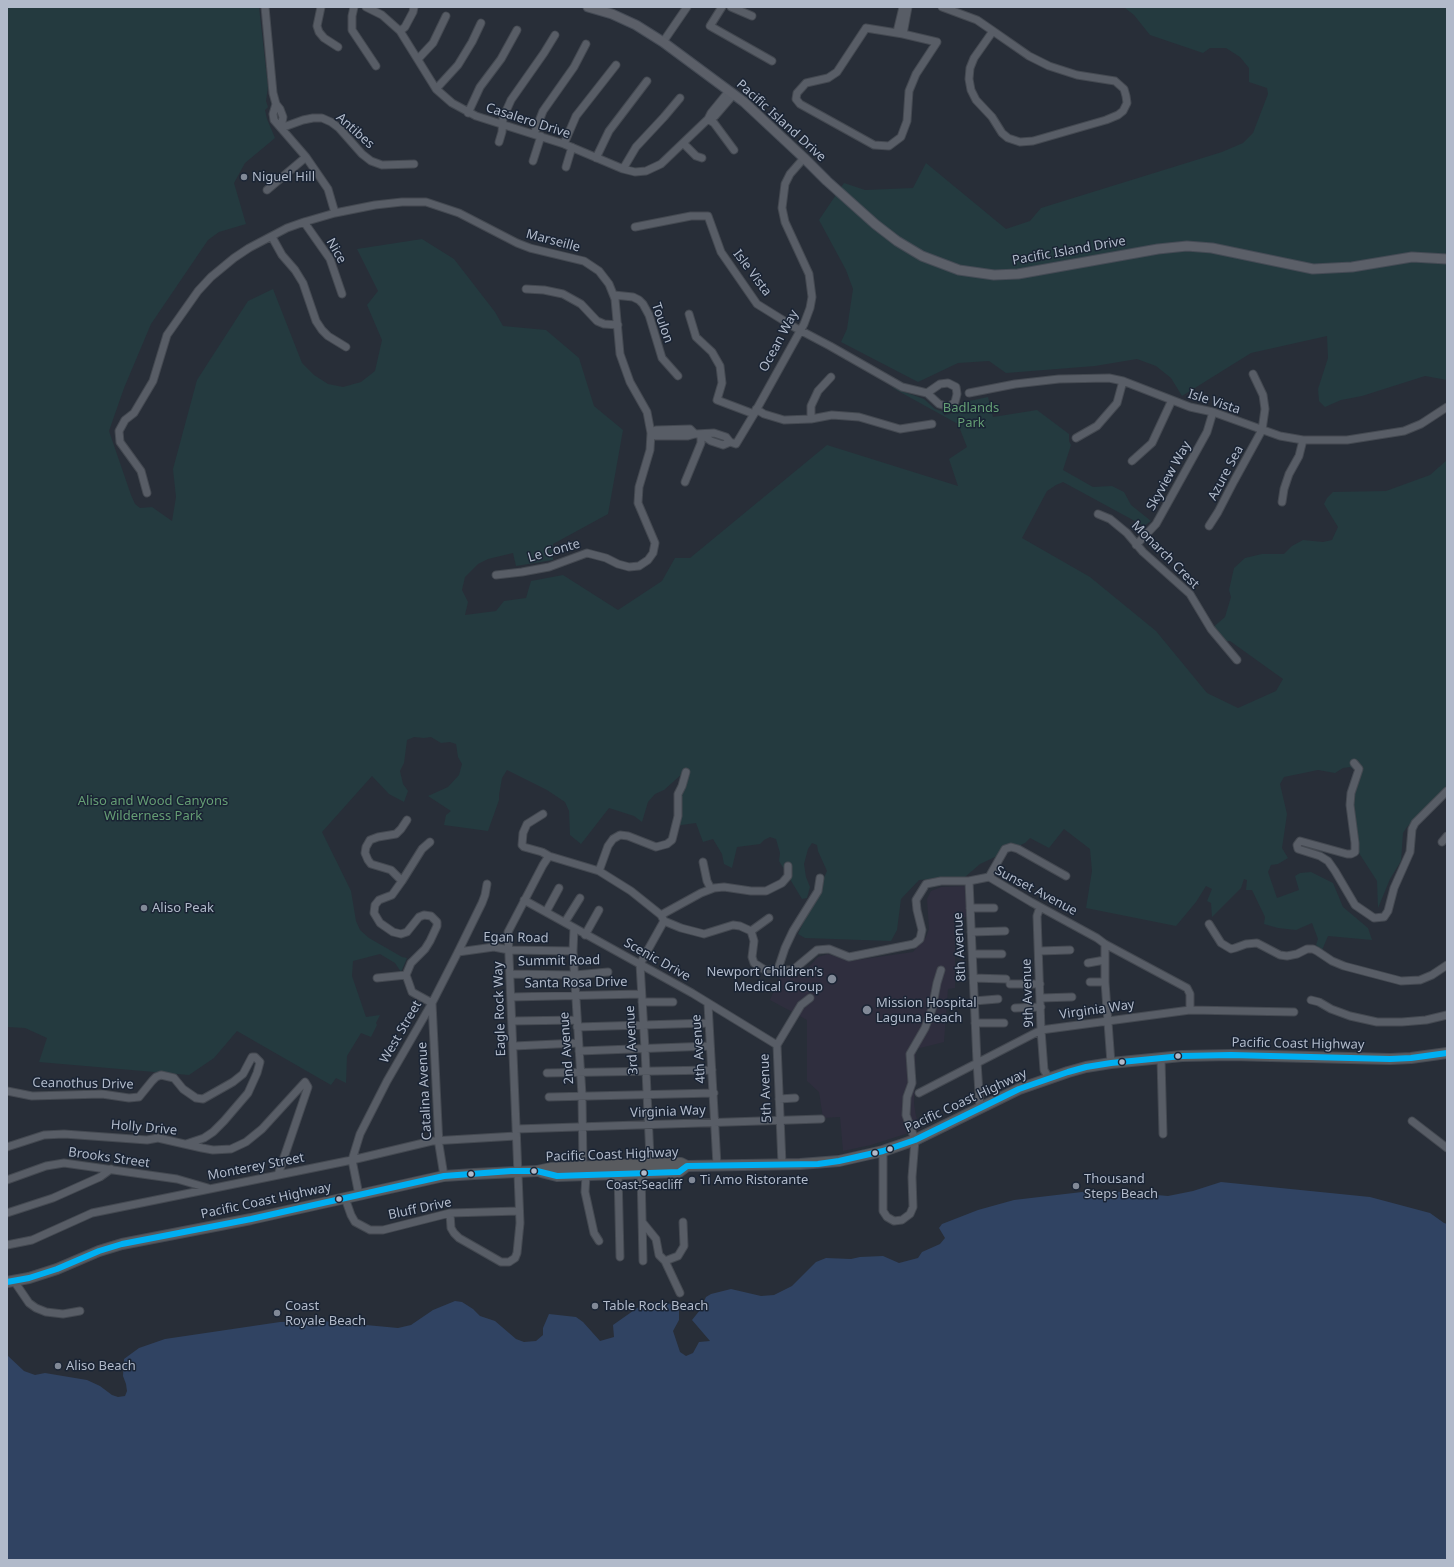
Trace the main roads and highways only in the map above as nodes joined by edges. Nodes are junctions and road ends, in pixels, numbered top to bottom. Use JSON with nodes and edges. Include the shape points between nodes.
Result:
{"nodes":[{"id":1,"x":588,"y":7,"type":"edge"},
{"id":2,"x":1447,"y":259,"type":"edge"},
{"id":3,"x":1447,"y":1053,"type":"edge"},
{"id":4,"x":652,"y":1167,"type":"junction"},
{"id":5,"x":537,"y":1171,"type":"junction"},
{"id":6,"x":585,"y":1171,"type":"junction"},
{"id":7,"x":616,"y":1173,"type":"junction"},
{"id":8,"x":10,"y":1281,"type":"edge"}],
"edges":[{"from":1,"to":2,"type":"main road","name":"Pacific Island Drive","via":[[636,25],[731,92],[827,181],[897,241],[933,261],[969,272],[1018,274],[1187,246],[1212,248],[1313,269],[1345,268],[1412,258]]},
{"from":3,"to":4,"type":"highway","name":"Pacific Coast Highway","via":[[1390,1059],[1182,1056],[1111,1063],[1086,1067],[1019,1089],[915,1140],[883,1151],[833,1162],[687,1166],[681,1163]]},
{"from":4,"to":6,"type":"highway","name":"Pacific Coast Highway"},
{"from":4,"to":7,"type":"highway","name":"Pacific Coast Highway","via":[[641,1172]]},
{"from":4,"to":7,"type":"highway","via":[[616,1170]]},
{"from":5,"to":6,"type":"highway","name":"Pacific Coast Highway","via":[[551,1168]]},
{"from":5,"to":6,"type":"highway","name":"Pacific Coast Highway","via":[[557,1176]]},
{"from":5,"to":8,"type":"highway","name":"Pacific Coast Highway","via":[[444,1176],[251,1219],[122,1244],[57,1269]]},
{"from":6,"to":7,"type":"highway","name":"Pacific Coast Highway"}]}
